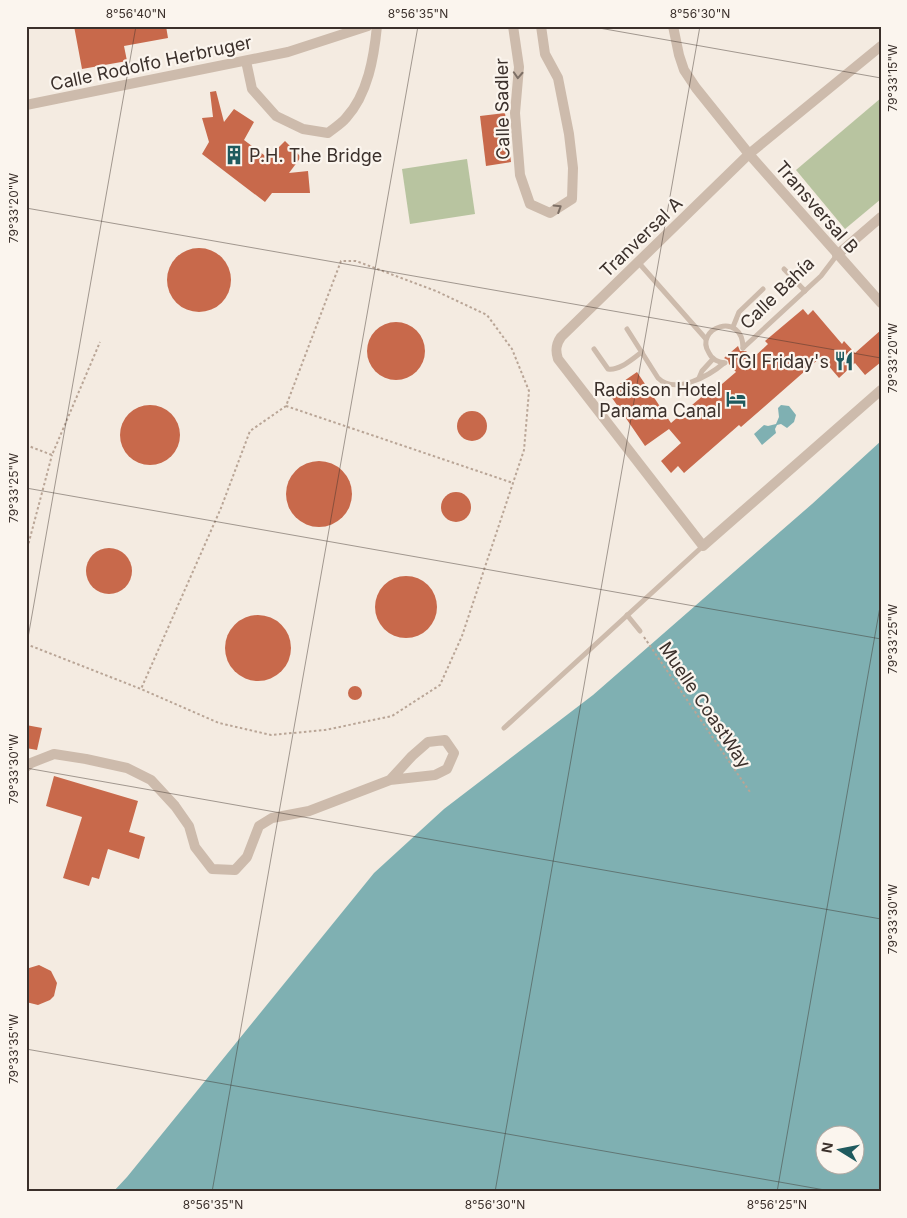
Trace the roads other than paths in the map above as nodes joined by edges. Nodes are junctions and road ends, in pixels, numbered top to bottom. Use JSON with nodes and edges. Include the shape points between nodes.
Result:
{"nodes":[{"id":1,"x":368,"y":26,"type":"edge"},
{"id":2,"x":378,"y":26,"type":"edge"},
{"id":3,"x":513,"y":26,"type":"edge"},
{"id":4,"x":541,"y":26,"type":"edge"},
{"id":5,"x":673,"y":26,"type":"edge"},
{"id":6,"x":881,"y":46,"type":"edge"},
{"id":7,"x":246,"y":61,"type":"junction"},
{"id":8,"x":26,"y":105,"type":"edge"},
{"id":9,"x":749,"y":154,"type":"junction"},
{"id":10,"x":881,"y":218,"type":"edge"},
{"id":11,"x":836,"y":255,"type":"junction"},
{"id":12,"x":638,"y":262,"type":"junction"},
{"id":13,"x":784,"y":269,"type":"dead end"},
{"id":14,"x":763,"y":288,"type":"dead end"},
{"id":15,"x":805,"y":291,"type":"junction"},
{"id":16,"x":881,"y":303,"type":"edge"},
{"id":17,"x":733,"y":328,"type":"junction"},
{"id":18,"x":627,"y":329,"type":"dead end"},
{"id":19,"x":706,"y":339,"type":"junction"},
{"id":20,"x":594,"y":348,"type":"dead end"},
{"id":21,"x":642,"y":352,"type":"junction"},
{"id":22,"x":713,"y":359,"type":"junction"},
{"id":23,"x":698,"y":378,"type":"junction"},
{"id":24,"x":881,"y":390,"type":"edge"},
{"id":25,"x":702,"y":546,"type":"junction"},
{"id":26,"x":628,"y":615,"type":"junction"},
{"id":27,"x":640,"y":631,"type":"road end"},
{"id":28,"x":504,"y":728,"type":"dead end"},
{"id":29,"x":26,"y":767,"type":"edge"},
{"id":30,"x":390,"y":780,"type":"junction"}],
"edges":[{"from":1,"to":7,"type":"street","name":"Calle Rodolfo Herbruger","via":[[288,52]]},
{"from":2,"to":7,"type":"street","via":[[373,60],[361,96],[346,118],[328,133],[303,129],[276,116],[252,89]]},
{"from":3,"to":4,"type":"street","name":"Calle Sadler","one_way":true,"via":[[519,67],[515,113],[520,175],[530,204],[550,214],[572,199],[573,168],[570,134],[558,78],[545,54]]},
{"from":5,"to":9,"type":"street","name":"Transversal B","via":[[684,70]]},
{"from":6,"to":9,"type":"street","name":"Tranversal A"},
{"from":7,"to":8,"type":"street","name":"Calle Rodolfo Herbruger"},
{"from":9,"to":11,"type":"street","name":"Transversal B"},
{"from":9,"to":12,"type":"street","name":"Tranversal A"},
{"from":10,"to":11,"type":"street","name":"Calle Bahía"},
{"from":11,"to":15,"type":"lane","name":"Calle Bahía"},
{"from":11,"to":16,"type":"street","name":"Transversal B"},
{"from":12,"to":19,"type":"lane"},
{"from":12,"to":25,"type":"street","name":"Tranversal A","via":[[561,337],[556,343],[556,352],[558,359]]},
{"from":13,"to":15,"type":"lane"},
{"from":14,"to":17,"type":"lane","via":[[739,312]]},
{"from":15,"to":17,"type":"lane","name":"Calle Bahía","via":[[743,348],[741,336]]},
{"from":17,"to":19,"type":"lane","name":"Calle Bahía","via":[[717,327]]},
{"from":18,"to":21,"type":"lane"},
{"from":19,"to":22,"type":"lane","via":[[706,349]]},
{"from":20,"to":21,"type":"lane","via":[[612,370]]},
{"from":21,"to":23,"type":"lane","via":[[662,383],[678,386]]},
{"from":22,"to":23,"type":"lane"},
{"from":22,"to":23,"type":"lane","via":[[726,363]]},
{"from":24,"to":25,"type":"street"},
{"from":25,"to":26,"type":"lane"},
{"from":26,"to":27,"type":"lane"},
{"from":26,"to":28,"type":"lane"},
{"from":29,"to":30,"type":"street","via":[[54,754],[127,768],[151,780],[175,806],[189,826],[195,847],[212,869],[235,870],[247,857],[259,826],[272,818],[309,811]]},
{"from":30,"to":30,"type":"street","via":[[434,775],[447,768],[454,753],[445,740],[428,742]]}]}
